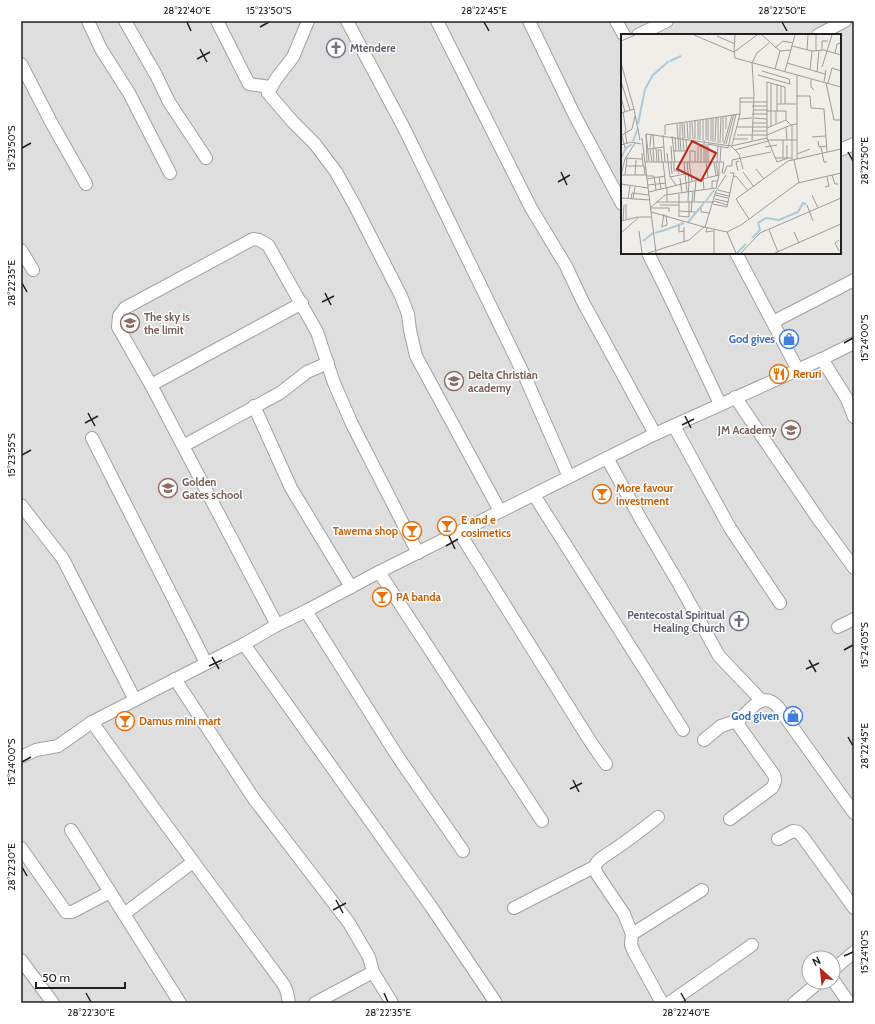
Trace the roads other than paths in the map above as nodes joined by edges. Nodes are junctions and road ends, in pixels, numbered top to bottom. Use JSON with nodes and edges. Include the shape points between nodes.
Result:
{"nodes":[{"id":1,"x":88,"y":21,"type":"edge"},
{"id":2,"x":125,"y":21,"type":"edge"},
{"id":3,"x":217,"y":21,"type":"edge"},
{"id":4,"x":308,"y":21,"type":"edge"},
{"id":5,"x":347,"y":21,"type":"edge"},
{"id":6,"x":437,"y":21,"type":"edge"},
{"id":7,"x":529,"y":21,"type":"edge"},
{"id":8,"x":616,"y":21,"type":"edge"},
{"id":9,"x":667,"y":21,"type":"edge"},
{"id":10,"x":846,"y":21,"type":"edge"},
{"id":11,"x":623,"y":34,"type":"edge"},
{"id":12,"x":640,"y":34,"type":"edge"},
{"id":13,"x":820,"y":34,"type":"edge"},
{"id":14,"x":21,"y":64,"type":"edge"},
{"id":15,"x":271,"y":87,"type":"junction"},
{"id":16,"x":854,"y":144,"type":"edge"},
{"id":17,"x":841,"y":150,"type":"edge"},
{"id":18,"x":206,"y":158,"type":"dead end"},
{"id":19,"x":170,"y":173,"type":"dead end"},
{"id":20,"x":86,"y":184,"type":"dead end"},
{"id":21,"x":621,"y":202,"type":"edge"},
{"id":22,"x":21,"y":250,"type":"edge"},
{"id":23,"x":649,"y":254,"type":"edge"},
{"id":24,"x":737,"y":254,"type":"edge"},
{"id":25,"x":33,"y":270,"type":"dead end"},
{"id":26,"x":854,"y":280,"type":"edge"},
{"id":27,"x":302,"y":303,"type":"junction"},
{"id":28,"x":773,"y":322,"type":"junction"},
{"id":29,"x":854,"y":343,"type":"edge"},
{"id":30,"x":822,"y":359,"type":"junction"},
{"id":31,"x":328,"y":363,"type":"junction"},
{"id":32,"x":798,"y":370,"type":"junction"},
{"id":33,"x":151,"y":385,"type":"junction"},
{"id":34,"x":735,"y":397,"type":"junction"},
{"id":35,"x":720,"y":404,"type":"junction"},
{"id":36,"x":254,"y":406,"type":"junction"},
{"id":37,"x":854,"y":417,"type":"edge"},
{"id":38,"x":674,"y":426,"type":"junction"},
{"id":39,"x":655,"y":434,"type":"junction"},
{"id":40,"x":92,"y":438,"type":"dead end"},
{"id":41,"x":183,"y":446,"type":"junction"},
{"id":42,"x":607,"y":458,"type":"junction"},
{"id":43,"x":569,"y":477,"type":"junction"},
{"id":44,"x":534,"y":495,"type":"junction"},
{"id":45,"x":21,"y":505,"type":"edge"},
{"id":46,"x":500,"y":512,"type":"junction"},
{"id":47,"x":459,"y":532,"type":"junction"},
{"id":48,"x":418,"y":554,"type":"junction"},
{"id":49,"x":854,"y":568,"type":"edge"},
{"id":50,"x":379,"y":572,"type":"junction"},
{"id":51,"x":350,"y":587,"type":"junction"},
{"id":52,"x":780,"y":603,"type":"dead end"},
{"id":53,"x":306,"y":611,"type":"junction"},
{"id":54,"x":854,"y":618,"type":"edge"},
{"id":55,"x":277,"y":625,"type":"junction"},
{"id":56,"x":838,"y":627,"type":"dead end"},
{"id":57,"x":244,"y":644,"type":"junction"},
{"id":58,"x":206,"y":663,"type":"junction"},
{"id":59,"x":176,"y":679,"type":"junction"},
{"id":60,"x":135,"y":700,"type":"junction"},
{"id":61,"x":761,"y":700,"type":"junction"},
{"id":62,"x":739,"y":720,"type":"junction"},
{"id":63,"x":92,"y":722,"type":"junction"},
{"id":64,"x":683,"y":730,"type":"dead end"},
{"id":65,"x":704,"y":740,"type":"dead end"},
{"id":66,"x":21,"y":757,"type":"edge"},
{"id":67,"x":606,"y":764,"type":"dead end"},
{"id":68,"x":854,"y":813,"type":"edge"},
{"id":69,"x":658,"y":817,"type":"dead end"},
{"id":70,"x":730,"y":819,"type":"dead end"},
{"id":71,"x":542,"y":821,"type":"dead end"},
{"id":72,"x":71,"y":830,"type":"dead end"},
{"id":73,"x":778,"y":839,"type":"dead end"},
{"id":74,"x":21,"y":848,"type":"edge"},
{"id":75,"x":463,"y":851,"type":"dead end"},
{"id":76,"x":193,"y":862,"type":"junction"},
{"id":77,"x":594,"y":867,"type":"junction"},
{"id":78,"x":702,"y":890,"type":"dead end"},
{"id":79,"x":110,"y":892,"type":"junction"},
{"id":80,"x":514,"y":908,"type":"dead end"},
{"id":81,"x":854,"y":908,"type":"edge"},
{"id":82,"x":124,"y":914,"type":"junction"},
{"id":83,"x":632,"y":934,"type":"junction"},
{"id":84,"x":752,"y":945,"type":"dead end"},
{"id":85,"x":854,"y":952,"type":"edge"},
{"id":86,"x":21,"y":960,"type":"edge"},
{"id":87,"x":841,"y":963,"type":"edge"},
{"id":88,"x":373,"y":972,"type":"junction"},
{"id":89,"x":809,"y":990,"type":"edge"},
{"id":90,"x":840,"y":990,"type":"edge"},
{"id":91,"x":53,"y":1003,"type":"edge"},
{"id":92,"x":180,"y":1003,"type":"edge"},
{"id":93,"x":289,"y":1003,"type":"edge"},
{"id":94,"x":315,"y":1003,"type":"edge"},
{"id":95,"x":392,"y":1003,"type":"edge"},
{"id":96,"x":496,"y":1003,"type":"edge"},
{"id":97,"x":662,"y":1003,"type":"edge"},
{"id":98,"x":669,"y":1003,"type":"edge"},
{"id":99,"x":794,"y":1003,"type":"edge"},
{"id":100,"x":849,"y":1003,"type":"edge"}],
"edges":[{"from":1,"to":19,"type":"street"},
{"from":2,"to":18,"type":"street","via":[[169,102]]},
{"from":3,"to":15,"type":"street","via":[[249,84]]},
{"from":4,"to":15,"type":"street","via":[[293,58]]},
{"from":5,"to":43,"type":"street","via":[[404,128],[526,379]]},
{"from":6,"to":39,"type":"street","via":[[531,208],[566,266]]},
{"from":7,"to":21,"type":"street"},
{"from":8,"to":11,"type":"street"},
{"from":9,"to":12,"type":"street"},
{"from":10,"to":13,"type":"street"},
{"from":14,"to":20,"type":"street"},
{"from":15,"to":46,"type":"street","via":[[268,93],[315,144],[336,172],[354,204],[408,314],[416,356]]},
{"from":16,"to":17,"type":"street"},
{"from":22,"to":25,"type":"street"},
{"from":23,"to":35,"type":"street"},
{"from":24,"to":28,"type":"street"},
{"from":26,"to":28,"type":"street"},
{"from":27,"to":31,"type":"street","via":[[317,332]]},
{"from":27,"to":33,"type":"street"},
{"from":27,"to":33,"type":"street","via":[[268,246],[253,239],[125,308],[119,316],[118,326]]},
{"from":28,"to":32,"type":"street"},
{"from":29,"to":30,"type":"street"},
{"from":30,"to":32,"type":"street"},
{"from":30,"to":37,"type":"street","via":[[847,399]]},
{"from":31,"to":36,"type":"street","via":[[307,372],[280,393]]},
{"from":31,"to":48,"type":"street","via":[[352,424]]},
{"from":32,"to":34,"type":"street"},
{"from":33,"to":41,"type":"street"},
{"from":34,"to":35,"type":"street"},
{"from":34,"to":49,"type":"street"},
{"from":35,"to":38,"type":"street"},
{"from":36,"to":41,"type":"street"},
{"from":36,"to":51,"type":"street","via":[[291,488]]},
{"from":38,"to":39,"type":"street"},
{"from":38,"to":52,"type":"street","via":[[730,528]]},
{"from":39,"to":42,"type":"street"},
{"from":40,"to":58,"type":"street"},
{"from":41,"to":55,"type":"street"},
{"from":42,"to":43,"type":"street"},
{"from":42,"to":61,"type":"street","via":[[719,656]]},
{"from":43,"to":44,"type":"street"},
{"from":44,"to":46,"type":"street"},
{"from":44,"to":64,"type":"street"},
{"from":45,"to":60,"type":"street","via":[[63,559]]},
{"from":46,"to":47,"type":"street"},
{"from":47,"to":48,"type":"street"},
{"from":47,"to":67,"type":"street"},
{"from":48,"to":50,"type":"street"},
{"from":50,"to":51,"type":"street"},
{"from":50,"to":71,"type":"street"},
{"from":51,"to":53,"type":"street"},
{"from":53,"to":55,"type":"street"},
{"from":53,"to":75,"type":"street","via":[[388,741]]},
{"from":54,"to":56,"type":"street"},
{"from":55,"to":57,"type":"street"},
{"from":57,"to":58,"type":"street"},
{"from":57,"to":96,"type":"street","via":[[430,905]]},
{"from":58,"to":59,"type":"street"},
{"from":59,"to":60,"type":"street"},
{"from":59,"to":88,"type":"street","via":[[254,799],[349,923],[369,957]]},
{"from":60,"to":63,"type":"street"},
{"from":61,"to":62,"type":"street"},
{"from":61,"to":68,"type":"street","via":[[770,700],[778,707]]},
{"from":62,"to":65,"type":"street","via":[[721,726]]},
{"from":62,"to":70,"type":"street","via":[[742,731],[776,779],[772,788]]},
{"from":63,"to":66,"type":"street","via":[[58,746],[36,750]]},
{"from":63,"to":76,"type":"street"},
{"from":69,"to":77,"type":"street","via":[[602,857]]},
{"from":72,"to":79,"type":"street"},
{"from":73,"to":81,"type":"street","via":[[794,831],[798,832]]},
{"from":74,"to":79,"type":"street","via":[[66,912],[72,912]]},
{"from":76,"to":82,"type":"street"},
{"from":76,"to":93,"type":"street","via":[[284,985]]},
{"from":77,"to":80,"type":"street"},
{"from":77,"to":83,"type":"street","via":[[596,874],[624,914]]},
{"from":78,"to":83,"type":"street"},
{"from":79,"to":82,"type":"street"},
{"from":82,"to":92,"type":"street"},
{"from":83,"to":97,"type":"street","via":[[634,952]]},
{"from":84,"to":98,"type":"street"},
{"from":85,"to":87,"type":"street"},
{"from":86,"to":91,"type":"street"},
{"from":88,"to":94,"type":"street"},
{"from":88,"to":95,"type":"street"},
{"from":89,"to":99,"type":"street"},
{"from":90,"to":100,"type":"street"}]}
